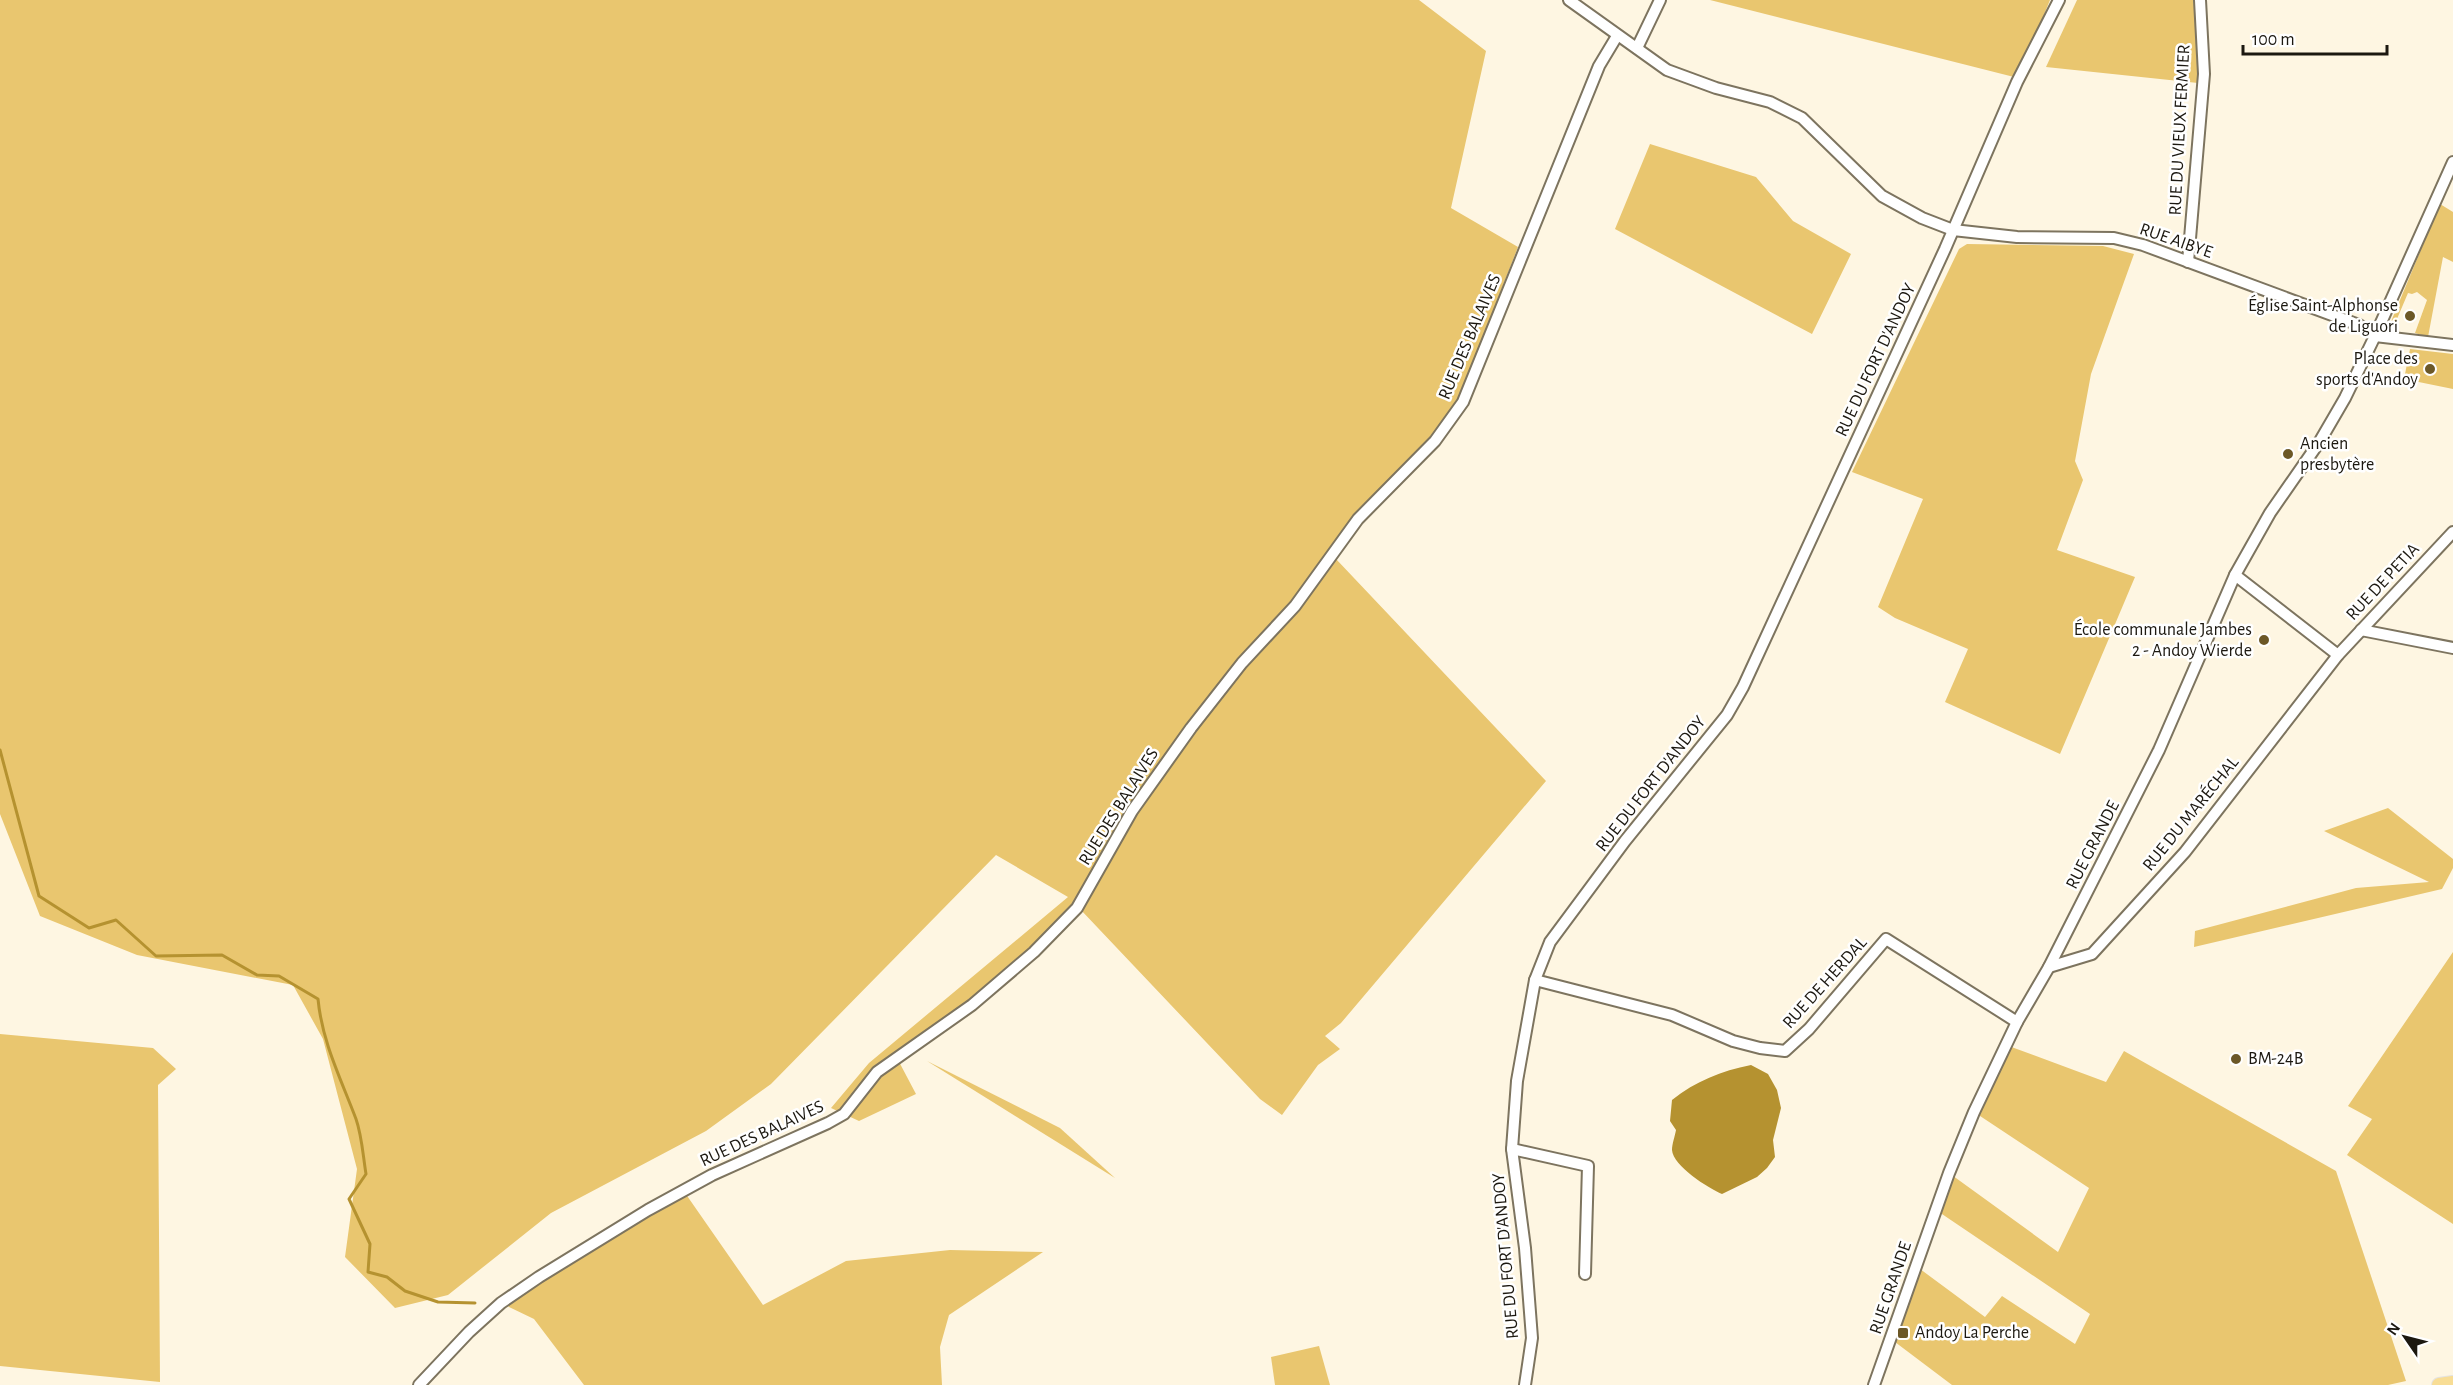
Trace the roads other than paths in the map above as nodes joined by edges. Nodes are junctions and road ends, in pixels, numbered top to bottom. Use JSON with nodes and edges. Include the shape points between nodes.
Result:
{"nodes":[{"id":1,"x":1569,"y":0,"type":"edge"},
{"id":2,"x":1660,"y":0,"type":"edge"},
{"id":3,"x":2059,"y":0,"type":"edge"},
{"id":4,"x":2200,"y":0,"type":"edge"},
{"id":5,"x":1617,"y":36,"type":"junction"},
{"id":6,"x":1637,"y":48,"type":"junction"},
{"id":7,"x":2453,"y":162,"type":"edge"},
{"id":8,"x":1953,"y":230,"type":"junction"},
{"id":9,"x":2188,"y":262,"type":"junction"},
{"id":10,"x":2375,"y":336,"type":"junction"},
{"id":11,"x":2453,"y":345,"type":"edge"},
{"id":12,"x":2453,"y":532,"type":"edge"},
{"id":13,"x":2235,"y":575,"type":"junction"},
{"id":14,"x":2361,"y":630,"type":"junction"},
{"id":15,"x":2453,"y":648,"type":"edge"},
{"id":16,"x":2338,"y":655,"type":"junction"},
{"id":17,"x":2049,"y":967,"type":"junction"},
{"id":18,"x":1535,"y":980,"type":"junction"},
{"id":19,"x":2017,"y":1022,"type":"junction"},
{"id":20,"x":1512,"y":1149,"type":"junction"},
{"id":21,"x":1585,"y":1274,"type":"dead end"},
{"id":22,"x":2453,"y":1383,"type":"edge"},
{"id":23,"x":419,"y":1385,"type":"edge"},
{"id":24,"x":1525,"y":1385,"type":"edge"},
{"id":25,"x":1874,"y":1385,"type":"edge"},
{"id":26,"x":2439,"y":1385,"type":"edge"}],
"edges":[{"from":1,"to":5,"type":"street","name":"RUE AIBYE"},
{"from":2,"to":6,"type":"street"},
{"from":3,"to":8,"type":"street","name":"RUE DU FORT D'ANDOY","via":[[2017,82]]},
{"from":4,"to":9,"type":"street","name":"RUE DU VIEUX FERMIER","via":[[2204,74]]},
{"from":5,"to":6,"type":"street","name":"RUE AIBYE"},
{"from":5,"to":23,"type":"street","name":"RUE DES BALAIVES","via":[[1599,66],[1463,402],[1450,423],[1358,519],[1296,606],[1242,663],[1191,728],[1132,811],[1077,908],[1034,952],[972,1005],[877,1072],[844,1114],[712,1174],[539,1277],[501,1303]]},
{"from":6,"to":8,"type":"street","name":"RUE AIBYE","via":[[1667,70],[1770,102],[1802,118],[1882,196]]},
{"from":7,"to":10,"type":"street","name":"RUE GRANDE"},
{"from":8,"to":9,"type":"street","name":"RUE AIBYE","via":[[2017,237],[2114,238]]},
{"from":8,"to":18,"type":"street","name":"RUE DU FORT D'ANDOY","via":[[1743,687],[1726,715],[1550,942]]},
{"from":9,"to":10,"type":"street","name":"RUE AIBYE","via":[[2359,325]]},
{"from":10,"to":11,"type":"street"},
{"from":10,"to":13,"type":"street","name":"RUE GRANDE","via":[[2320,441],[2270,513]]},
{"from":12,"to":14,"type":"street","name":"RUE DE PETIA"},
{"from":13,"to":16,"type":"street"},
{"from":13,"to":17,"type":"street","name":"RUE GRANDE","via":[[2159,750]]},
{"from":14,"to":15,"type":"street"},
{"from":14,"to":16,"type":"street","name":"RUE DE PETIA"},
{"from":16,"to":17,"type":"street","name":"RUE DU MARÉCHAL","via":[[2185,852],[2100,946],[2092,954]]},
{"from":17,"to":19,"type":"street","name":"RUE GRANDE"},
{"from":18,"to":19,"type":"street","name":"RUE DE HERDAL","via":[[1672,1016],[1733,1041],[1785,1051],[1809,1029],[1886,939]]},
{"from":18,"to":20,"type":"street","name":"RUE DU FORT D'ANDOY","via":[[1517,1081]]},
{"from":19,"to":25,"type":"street","name":"RUE GRANDE","via":[[1949,1173]]},
{"from":20,"to":21,"type":"street","via":[[1588,1166]]},
{"from":20,"to":24,"type":"street","name":"RUE DU FORT D'ANDOY","via":[[1532,1338]]},
{"from":22,"to":26,"type":"main road"}]}
